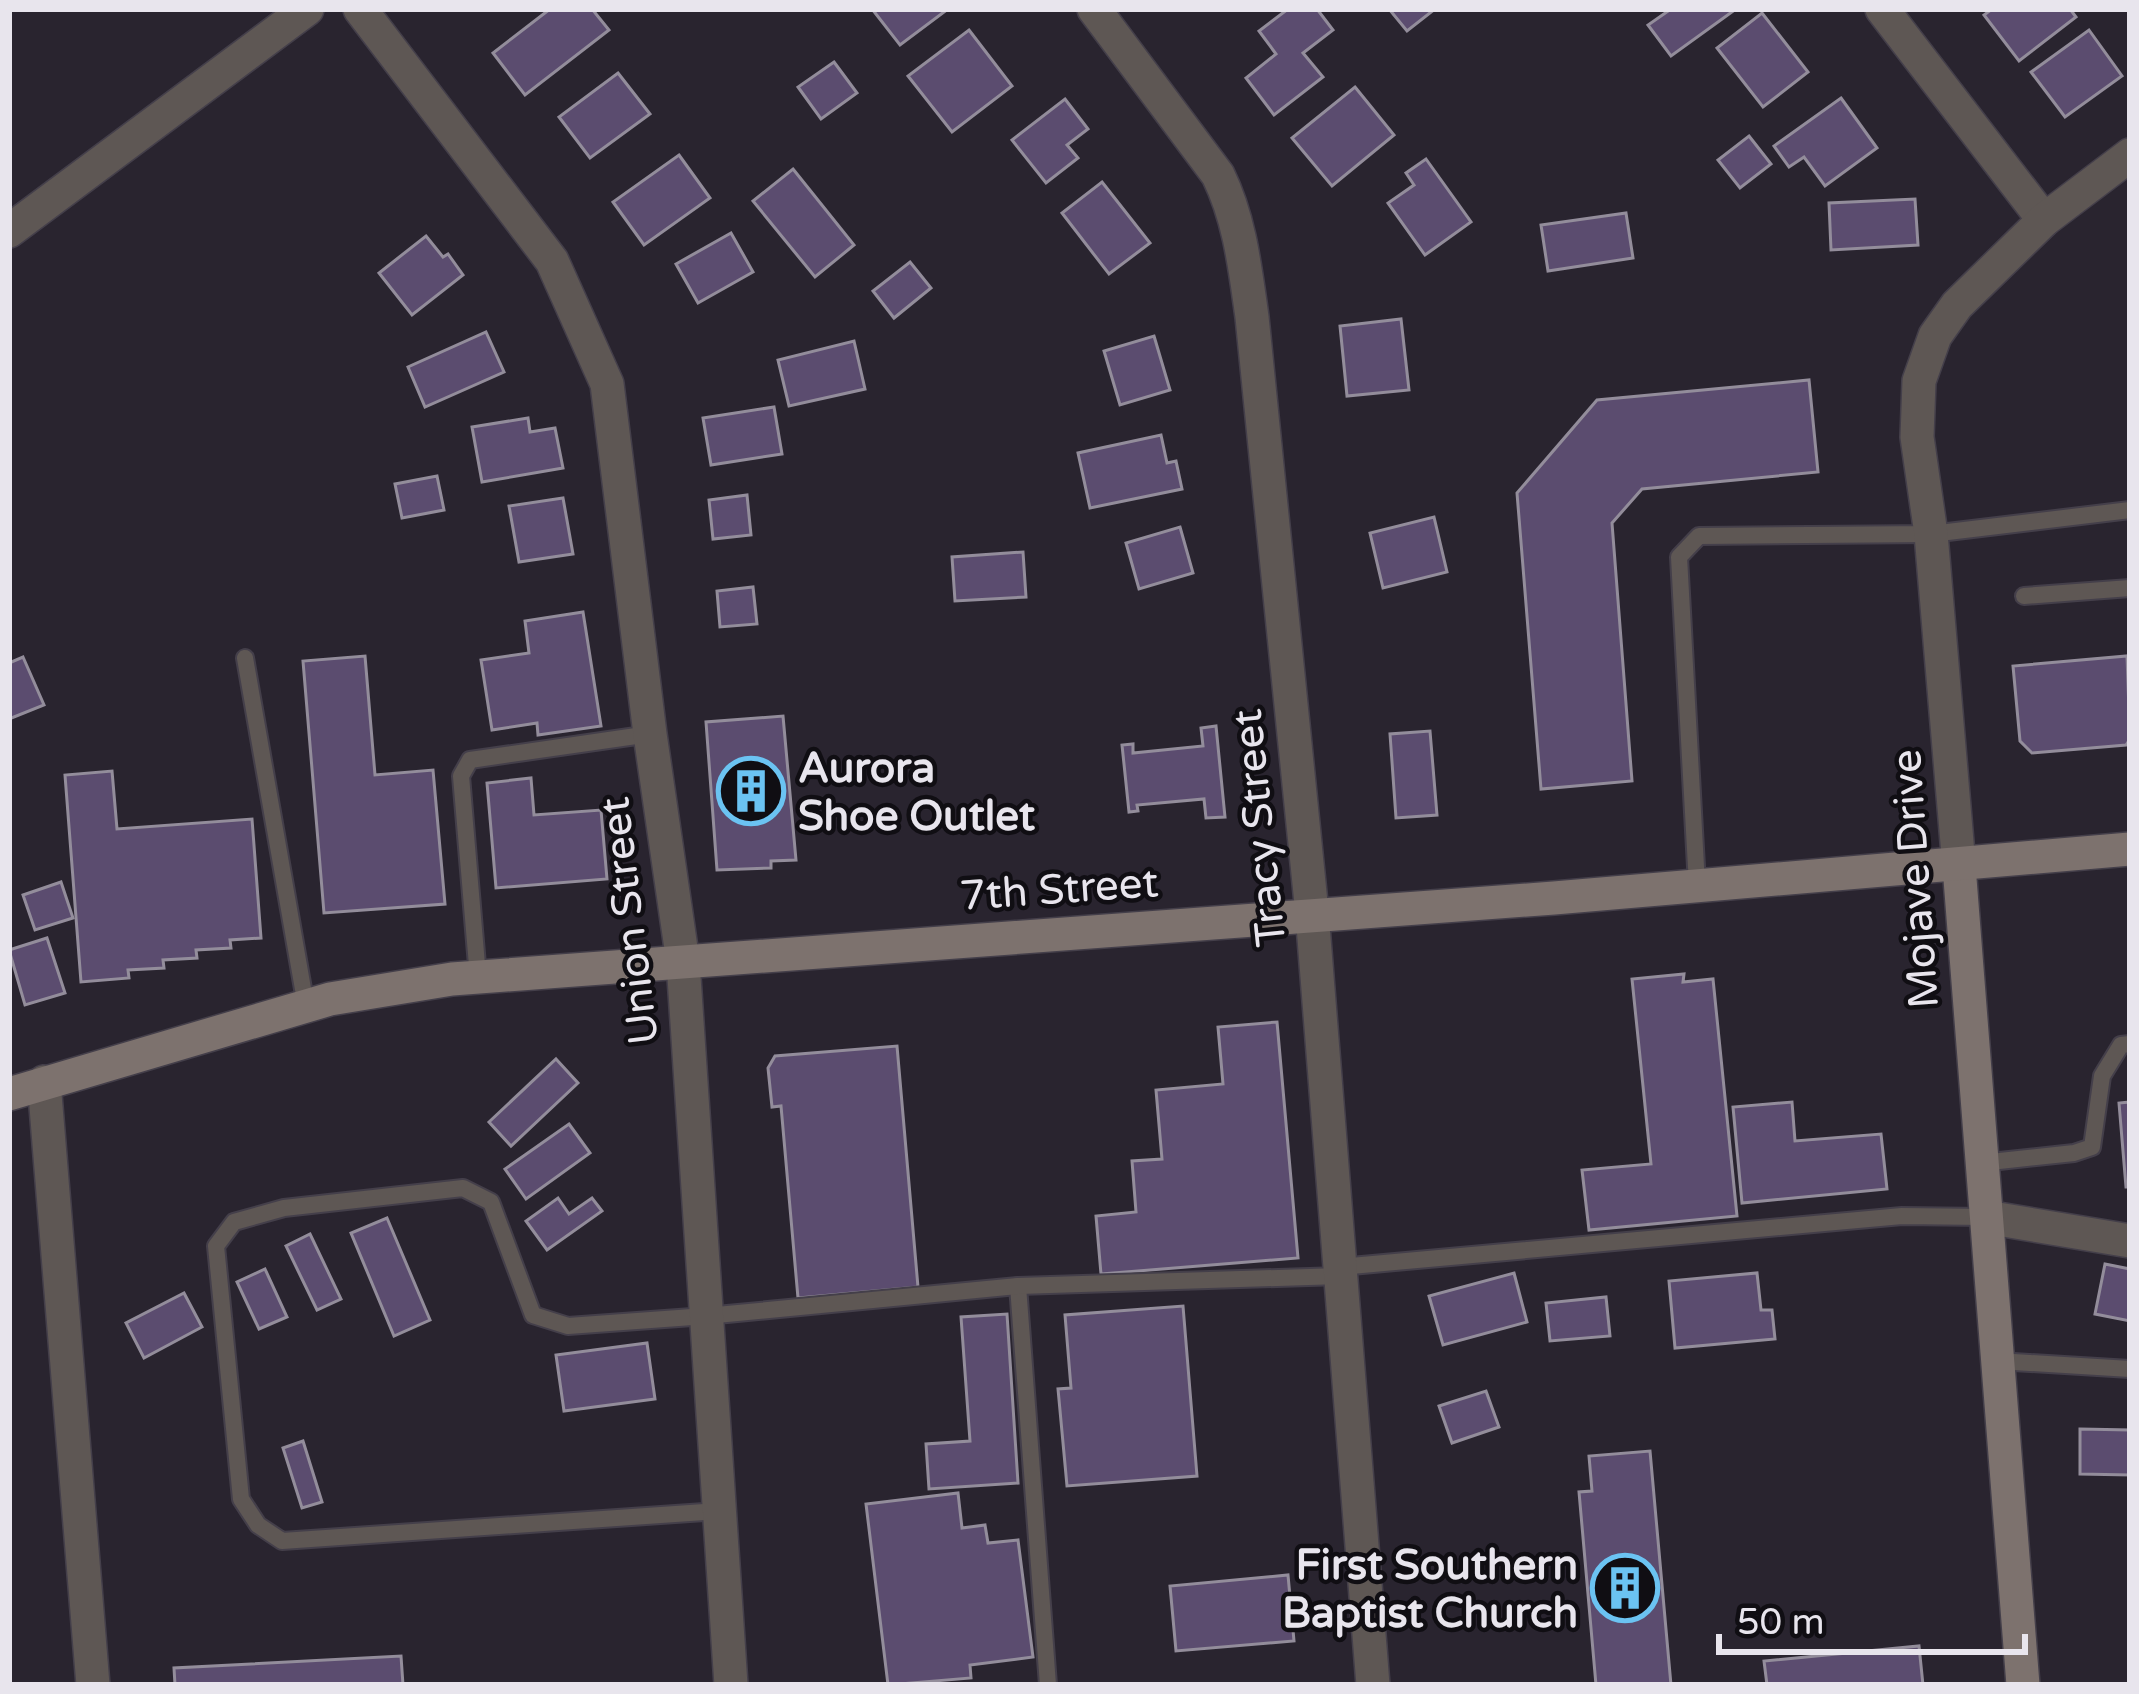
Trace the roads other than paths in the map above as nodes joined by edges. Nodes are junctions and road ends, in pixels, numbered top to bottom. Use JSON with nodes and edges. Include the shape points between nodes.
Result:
{"nodes":[{"id":1,"x":307,"y":9,"type":"edge"},
{"id":2,"x":360,"y":9,"type":"edge"},
{"id":3,"x":1094,"y":9,"type":"edge"},
{"id":4,"x":1882,"y":9,"type":"edge"},
{"id":5,"x":2130,"y":155,"type":"edge"},
{"id":6,"x":2044,"y":220,"type":"junction"},
{"id":7,"x":9,"y":232,"type":"edge"},
{"id":8,"x":2130,"y":510,"type":"edge"},
{"id":9,"x":1931,"y":534,"type":"junction"},
{"id":10,"x":2130,"y":588,"type":"edge"},
{"id":11,"x":2024,"y":596,"type":"dead end"},
{"id":12,"x":245,"y":658,"type":"dead end"},
{"id":13,"x":650,"y":734,"type":"junction"},
{"id":14,"x":2130,"y":849,"type":"edge"},
{"id":15,"x":1959,"y":866,"type":"junction"},
{"id":16,"x":1696,"y":885,"type":"junction"},
{"id":17,"x":1312,"y":914,"type":"junction"},
{"id":18,"x":683,"y":962,"type":"junction"},
{"id":19,"x":478,"y":977,"type":"junction"},
{"id":20,"x":305,"y":1006,"type":"junction"},
{"id":21,"x":2130,"y":1044,"type":"edge"},
{"id":22,"x":44,"y":1082,"type":"junction"},
{"id":23,"x":9,"y":1094,"type":"edge"},
{"id":24,"x":1982,"y":1162,"type":"junction"},
{"id":25,"x":1985,"y":1216,"type":"junction"},
{"id":26,"x":2130,"y":1241,"type":"edge"},
{"id":27,"x":1340,"y":1272,"type":"junction"},
{"id":28,"x":1018,"y":1286,"type":"junction"},
{"id":29,"x":706,"y":1316,"type":"junction"},
{"id":30,"x":1997,"y":1361,"type":"junction"},
{"id":31,"x":2130,"y":1369,"type":"edge"},
{"id":32,"x":719,"y":1511,"type":"junction"},
{"id":33,"x":94,"y":1685,"type":"edge"},
{"id":34,"x":731,"y":1685,"type":"edge"},
{"id":35,"x":1048,"y":1685,"type":"edge"},
{"id":36,"x":1373,"y":1685,"type":"edge"},
{"id":37,"x":2023,"y":1685,"type":"edge"}],
"edges":[{"from":1,"to":7,"type":"street"},
{"from":2,"to":13,"type":"street","name":"Union Street","via":[[552,261],[607,384]]},
{"from":3,"to":17,"type":"street","name":"Tracy Street","via":[[1232,204],[1252,317]]},
{"from":4,"to":6,"type":"street"},
{"from":5,"to":6,"type":"street","name":"Mojave Drive"},
{"from":6,"to":9,"type":"street","name":"Mojave Drive","via":[[1935,336],[1919,381],[1917,437]]},
{"from":8,"to":9,"type":"lane"},
{"from":9,"to":15,"type":"street","name":"Mojave Drive"},
{"from":9,"to":16,"type":"lane","via":[[1699,536],[1679,557]]},
{"from":10,"to":11,"type":"lane"},
{"from":12,"to":20,"type":"lane"},
{"from":13,"to":18,"type":"street","name":"Union Street"},
{"from":13,"to":19,"type":"lane","via":[[470,760],[461,776]]},
{"from":14,"to":15,"type":"main road","name":"7th Street"},
{"from":15,"to":16,"type":"main road","name":"7th Street"},
{"from":15,"to":24,"type":"main road","name":"Mojave Drive"},
{"from":16,"to":17,"type":"main road","name":"7th Street"},
{"from":17,"to":18,"type":"main road","name":"7th Street"},
{"from":17,"to":27,"type":"street","name":"Tracy Street"},
{"from":18,"to":19,"type":"main road","name":"7th Street"},
{"from":18,"to":29,"type":"street","name":"Union Street"},
{"from":19,"to":20,"type":"main road","name":"7th Street"},
{"from":20,"to":22,"type":"main road","name":"7th Street"},
{"from":21,"to":24,"type":"lane","via":[[2121,1045],[2102,1076],[2092,1147]]},
{"from":22,"to":23,"type":"main road","name":"7th Street"},
{"from":22,"to":33,"type":"street"},
{"from":24,"to":25,"type":"main road","name":"Mojave Drive"},
{"from":25,"to":26,"type":"street"},
{"from":25,"to":27,"type":"lane","via":[[1902,1216]]},
{"from":25,"to":30,"type":"main road","name":"Mojave Drive"},
{"from":27,"to":28,"type":"lane"},
{"from":27,"to":36,"type":"street","name":"Tracy Street"},
{"from":28,"to":29,"type":"lane"},
{"from":28,"to":35,"type":"lane"},
{"from":29,"to":32,"type":"street","name":"Union Street"},
{"from":29,"to":32,"type":"lane","via":[[568,1326],[533,1315],[491,1202],[463,1188],[284,1208],[234,1222],[216,1246],[241,1499],[282,1541]]},
{"from":30,"to":31,"type":"lane"},
{"from":30,"to":37,"type":"main road","name":"Mojave Drive"},
{"from":32,"to":34,"type":"street","name":"Union Street"}]}
